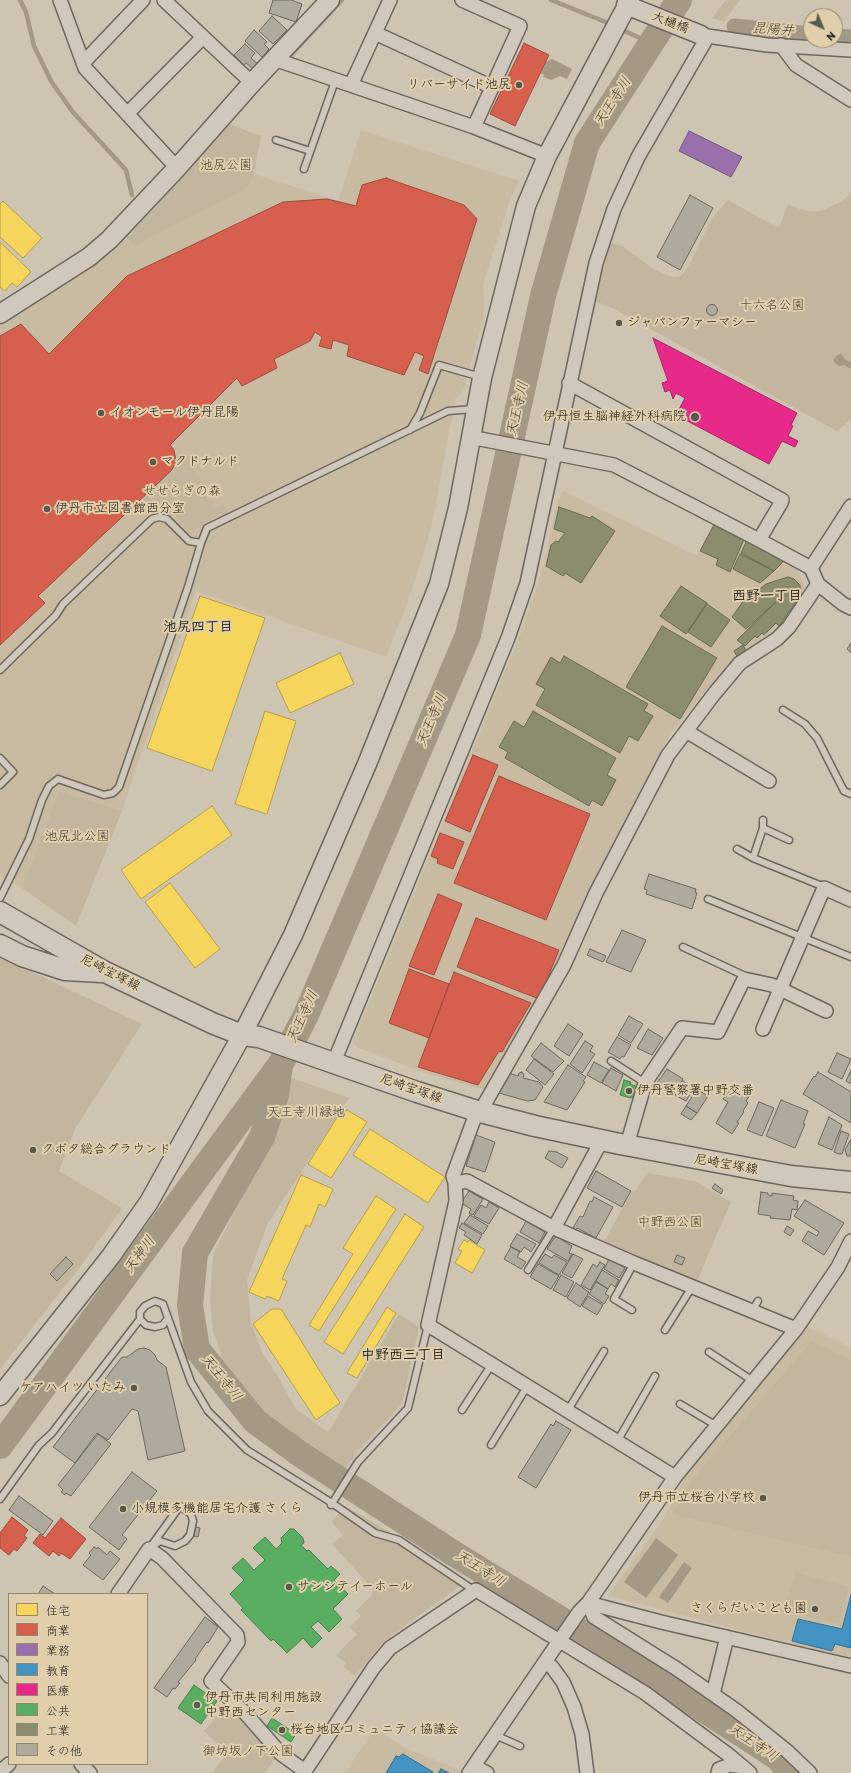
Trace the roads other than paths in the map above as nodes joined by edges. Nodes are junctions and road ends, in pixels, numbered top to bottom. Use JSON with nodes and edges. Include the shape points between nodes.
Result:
{"nodes":[{"id":1,"x":60,"y":0,"type":"edge"},
{"id":2,"x":143,"y":0,"type":"edge"},
{"id":3,"x":164,"y":0,"type":"edge"},
{"id":4,"x":390,"y":0,"type":"edge"},
{"id":5,"x":462,"y":0,"type":"edge"},
{"id":6,"x":326,"y":1,"type":"edge"},
{"id":7,"x":627,"y":4,"type":"edge"},
{"id":8,"x":375,"y":33,"type":"junction"},
{"id":9,"x":705,"y":36,"type":"junction"},
{"id":10,"x":203,"y":37,"type":"junction"},
{"id":11,"x":781,"y":45,"type":"junction"},
{"id":12,"x":851,"y":50,"type":"edge"},
{"id":13,"x":274,"y":60,"type":"junction"},
{"id":14,"x":83,"y":63,"type":"junction"},
{"id":15,"x":335,"y":81,"type":"junction"},
{"id":16,"x":252,"y":83,"type":"junction"},
{"id":17,"x":351,"y":85,"type":"junction"},
{"id":18,"x":492,"y":87,"type":"junction"},
{"id":19,"x":851,"y":100,"type":"edge"},
{"id":20,"x":127,"y":114,"type":"junction"},
{"id":21,"x":474,"y":127,"type":"junction"},
{"id":22,"x":276,"y":140,"type":"dead end"},
{"id":23,"x":310,"y":151,"type":"junction"},
{"id":24,"x":546,"y":156,"type":"junction"},
{"id":25,"x":177,"y":168,"type":"junction"},
{"id":26,"x":304,"y":169,"type":"dead end"},
{"id":27,"x":0,"y":314,"type":"edge"},
{"id":28,"x":482,"y":378,"type":"junction"},
{"id":29,"x":569,"y":383,"type":"junction"},
{"id":30,"x":476,"y":409,"type":"junction"},
{"id":31,"x":410,"y":430,"type":"junction"},
{"id":32,"x":475,"y":438,"type":"junction"},
{"id":33,"x":553,"y":453,"type":"junction"},
{"id":34,"x":851,"y":506,"type":"edge"},
{"id":35,"x":759,"y":540,"type":"junction"},
{"id":36,"x":201,"y":543,"type":"junction"},
{"id":37,"x":810,"y":568,"type":"junction"},
{"id":38,"x":818,"y":584,"type":"junction"},
{"id":39,"x":851,"y":608,"type":"edge"},
{"id":40,"x":0,"y":670,"type":"edge"},
{"id":41,"x":782,"y":710,"type":"dead end"},
{"id":42,"x":686,"y":731,"type":"junction"},
{"id":43,"x":0,"y":758,"type":"edge"},
{"id":44,"x":769,"y":781,"type":"dead end"},
{"id":45,"x":0,"y":785,"type":"edge"},
{"id":46,"x":851,"y":794,"type":"edge"},
{"id":47,"x":763,"y":820,"type":"dead end"},
{"id":48,"x":763,"y":828,"type":"junction"},
{"id":49,"x":789,"y":840,"type":"dead end"},
{"id":50,"x":737,"y":849,"type":"dead end"},
{"id":51,"x":753,"y":858,"type":"junction"},
{"id":52,"x":824,"y":888,"type":"junction"},
{"id":53,"x":0,"y":898,"type":"edge"},
{"id":54,"x":708,"y":899,"type":"dead end"},
{"id":55,"x":851,"y":900,"type":"edge"},
{"id":56,"x":0,"y":912,"type":"edge"},
{"id":57,"x":802,"y":938,"type":"junction"},
{"id":58,"x":0,"y":942,"type":"edge"},
{"id":59,"x":0,"y":945,"type":"edge"},
{"id":60,"x":683,"y":947,"type":"dead end"},
{"id":61,"x":22,"y":956,"type":"junction"},
{"id":62,"x":851,"y":957,"type":"edge"},
{"id":63,"x":105,"y":972,"type":"junction"},
{"id":64,"x":744,"y":979,"type":"junction"},
{"id":65,"x":780,"y":989,"type":"junction"},
{"id":66,"x":826,"y":1011,"type":"dead end"},
{"id":67,"x":763,"y":1029,"type":"dead end"},
{"id":68,"x":250,"y":1036,"type":"junction"},
{"id":69,"x":330,"y":1060,"type":"junction"},
{"id":70,"x":611,"y":1060,"type":"dead end"},
{"id":71,"x":645,"y":1083,"type":"junction"},
{"id":72,"x":478,"y":1112,"type":"junction"},
{"id":73,"x":602,"y":1140,"type":"junction"},
{"id":74,"x":627,"y":1145,"type":"junction"},
{"id":75,"x":851,"y":1182,"type":"edge"},
{"id":76,"x":455,"y":1183,"type":"junction"},
{"id":77,"x":554,"y":1228,"type":"junction"},
{"id":78,"x":851,"y":1242,"type":"edge"},
{"id":79,"x":634,"y":1263,"type":"junction"},
{"id":80,"x":528,"y":1270,"type":"dead end"},
{"id":81,"x":692,"y":1287,"type":"junction"},
{"id":82,"x":632,"y":1310,"type":"dead end"},
{"id":83,"x":168,"y":1318,"type":"junction"},
{"id":84,"x":140,"y":1319,"type":"junction"},
{"id":85,"x":428,"y":1325,"type":"junction"},
{"id":86,"x":796,"y":1329,"type":"junction"},
{"id":87,"x":665,"y":1330,"type":"dead end"},
{"id":88,"x":604,"y":1351,"type":"dead end"},
{"id":89,"x":708,"y":1352,"type":"dead end"},
{"id":90,"x":493,"y":1363,"type":"junction"},
{"id":91,"x":655,"y":1376,"type":"dead end"},
{"id":92,"x":753,"y":1381,"type":"junction"},
{"id":93,"x":528,"y":1385,"type":"junction"},
{"id":94,"x":0,"y":1396,"type":"edge"},
{"id":95,"x":680,"y":1404,"type":"dead end"},
{"id":96,"x":462,"y":1410,"type":"dead end"},
{"id":97,"x":568,"y":1410,"type":"junction"},
{"id":98,"x":717,"y":1426,"type":"junction"},
{"id":99,"x":618,"y":1440,"type":"junction"},
{"id":100,"x":491,"y":1445,"type":"dead end"},
{"id":101,"x":675,"y":1477,"type":"junction"},
{"id":102,"x":0,"y":1499,"type":"edge"},
{"id":103,"x":332,"y":1503,"type":"junction"},
{"id":104,"x":149,"y":1549,"type":"junction"},
{"id":105,"x":475,"y":1591,"type":"junction"},
{"id":106,"x":119,"y":1593,"type":"edge"},
{"id":107,"x":584,"y":1608,"type":"junction"},
{"id":108,"x":727,"y":1637,"type":"junction"},
{"id":109,"x":561,"y":1639,"type":"junction"},
{"id":110,"x":0,"y":1663,"type":"edge"},
{"id":111,"x":545,"y":1663,"type":"junction"},
{"id":112,"x":851,"y":1666,"type":"edge"},
{"id":113,"x":8,"y":1675,"type":"edge"},
{"id":114,"x":713,"y":1694,"type":"junction"},
{"id":115,"x":495,"y":1736,"type":"junction"},
{"id":116,"x":520,"y":1746,"type":"dead end"},
{"id":117,"x":8,"y":1765,"type":"edge"},
{"id":118,"x":82,"y":1765,"type":"edge"},
{"id":119,"x":471,"y":1770,"type":"edge"},
{"id":120,"x":747,"y":1770,"type":"edge"},
{"id":121,"x":0,"y":1772,"type":"edge"},
{"id":122,"x":304,"y":1772,"type":"edge"},
{"id":123,"x":90,"y":1773,"type":"edge"},
{"id":124,"x":487,"y":1773,"type":"edge"},
{"id":125,"x":587,"y":1773,"type":"edge"},
{"id":126,"x":718,"y":1773,"type":"edge"},
{"id":127,"x":810,"y":1773,"type":"edge"}],
"edges":[{"from":1,"to":14,"type":"street"},
{"from":2,"to":14,"type":"street"},
{"from":3,"to":10,"type":"street"},
{"from":4,"to":8,"type":"street"},
{"from":5,"to":18,"type":"street","via":[[520,26]]},
{"from":6,"to":13,"type":"street"},
{"from":7,"to":9,"type":"street","name":"大樋橋"},
{"from":7,"to":24,"type":"street"},
{"from":8,"to":17,"type":"street"},
{"from":8,"to":18,"type":"street"},
{"from":9,"to":11,"type":"street"},
{"from":9,"to":29,"type":"street","via":[[638,157],[614,208],[596,263]]},
{"from":10,"to":16,"type":"street"},
{"from":10,"to":20,"type":"street"},
{"from":11,"to":12,"type":"street"},
{"from":11,"to":19,"type":"street","via":[[796,65]]},
{"from":13,"to":15,"type":"street"},
{"from":13,"to":16,"type":"street"},
{"from":14,"to":20,"type":"street"},
{"from":15,"to":17,"type":"street"},
{"from":15,"to":23,"type":"lane"},
{"from":16,"to":25,"type":"street"},
{"from":17,"to":21,"type":"street"},
{"from":18,"to":21,"type":"street"},
{"from":20,"to":25,"type":"street"},
{"from":21,"to":24,"type":"street"},
{"from":22,"to":23,"type":"lane"},
{"from":23,"to":26,"type":"lane"},
{"from":24,"to":28,"type":"street","via":[[526,206]]},
{"from":25,"to":27,"type":"street","via":[[109,240],[89,257]]},
{"from":28,"to":30,"type":"street"},
{"from":28,"to":31,"type":"lane","via":[[440,365]]},
{"from":29,"to":33,"type":"street"},
{"from":29,"to":35,"type":"street","via":[[782,500]]},
{"from":30,"to":31,"type":"lane","via":[[448,411]]},
{"from":30,"to":32,"type":"street"},
{"from":31,"to":36,"type":"lane","via":[[208,528]]},
{"from":32,"to":33,"type":"street"},
{"from":32,"to":68,"type":"street","via":[[439,584],[368,764]]},
{"from":33,"to":35,"type":"street","via":[[614,465]]},
{"from":33,"to":69,"type":"street","via":[[527,583],[508,638]]},
{"from":34,"to":37,"type":"street"},
{"from":35,"to":37,"type":"street"},
{"from":36,"to":40,"type":"lane","via":[[189,541],[167,519],[152,519],[63,604],[56,616]]},
{"from":36,"to":53,"type":"lane","via":[[119,787],[113,793],[104,795],[58,779],[49,786],[29,839]]},
{"from":37,"to":38,"type":"street"},
{"from":38,"to":39,"type":"street"},
{"from":38,"to":42,"type":"street","via":[[789,627],[777,639],[740,663]]},
{"from":41,"to":46,"type":"lane","via":[[805,724],[817,738],[844,791]]},
{"from":42,"to":44,"type":"street","via":[[754,776]]},
{"from":42,"to":72,"type":"street","via":[[668,755],[596,893],[564,966]]},
{"from":43,"to":45,"type":"lane","via":[[13,772]]},
{"from":47,"to":48,"type":"lane"},
{"from":48,"to":49,"type":"lane"},
{"from":48,"to":51,"type":"lane"},
{"from":50,"to":51,"type":"lane"},
{"from":51,"to":52,"type":"lane"},
{"from":52,"to":55,"type":"street"},
{"from":52,"to":57,"type":"street"},
{"from":54,"to":57,"type":"lane"},
{"from":56,"to":63,"type":"main road","name":"尼崎宝塚線"},
{"from":57,"to":62,"type":"lane"},
{"from":57,"to":65,"type":"street"},
{"from":58,"to":61,"type":"lane"},
{"from":59,"to":61,"type":"main road"},
{"from":60,"to":64,"type":"lane","via":[[742,975]]},
{"from":61,"to":63,"type":"main road","via":[[65,970]]},
{"from":63,"to":68,"type":"main road","name":"尼崎宝塚線","via":[[212,1023]]},
{"from":64,"to":65,"type":"street"},
{"from":64,"to":71,"type":"street","via":[[718,1032],[682,1028]]},
{"from":65,"to":66,"type":"street"},
{"from":65,"to":67,"type":"street"},
{"from":68,"to":69,"type":"main road","name":"尼崎宝塚線"},
{"from":68,"to":94,"type":"street","via":[[149,1202],[111,1256]]},
{"from":69,"to":72,"type":"main road","name":"尼崎宝塚線"},
{"from":70,"to":71,"type":"lane"},
{"from":71,"to":74,"type":"street"},
{"from":72,"to":73,"type":"main road","name":"尼崎宝塚線"},
{"from":72,"to":76,"type":"street","via":[[453,1176]]},
{"from":73,"to":74,"type":"main road","name":"尼崎宝塚線"},
{"from":73,"to":77,"type":"street"},
{"from":74,"to":75,"type":"main road","name":"尼崎宝塚線","via":[[790,1176]]},
{"from":76,"to":77,"type":"street","via":[[467,1181]]},
{"from":76,"to":85,"type":"street","via":[[456,1201]]},
{"from":77,"to":79,"type":"street"},
{"from":77,"to":80,"type":"lane"},
{"from":78,"to":86,"type":"street","via":[[838,1267]]},
{"from":79,"to":81,"type":"street"},
{"from":79,"to":82,"type":"lane","via":[[614,1299]]},
{"from":81,"to":86,"type":"street","via":[[755,1306]]},
{"from":81,"to":87,"type":"lane"},
{"from":83,"to":84,"type":"lane","via":[[163,1325],[155,1328],[146,1325]]},
{"from":83,"to":84,"type":"lane","via":[[163,1304],[155,1301],[140,1312]]},
{"from":83,"to":103,"type":"lane","via":[[191,1382],[208,1411],[247,1450]]},
{"from":84,"to":102,"type":"lane","via":[[52,1434],[39,1445]]},
{"from":85,"to":90,"type":"street"},
{"from":85,"to":103,"type":"lane","via":[[408,1408],[358,1462]]},
{"from":86,"to":92,"type":"street"},
{"from":88,"to":97,"type":"lane"},
{"from":89,"to":92,"type":"lane"},
{"from":90,"to":93,"type":"street"},
{"from":90,"to":96,"type":"lane"},
{"from":91,"to":99,"type":"lane"},
{"from":92,"to":98,"type":"street"},
{"from":93,"to":97,"type":"street"},
{"from":93,"to":100,"type":"lane"},
{"from":95,"to":98,"type":"lane"},
{"from":97,"to":99,"type":"street"},
{"from":98,"to":101,"type":"street"},
{"from":99,"to":101,"type":"street"},
{"from":101,"to":107,"type":"street"},
{"from":103,"to":105,"type":"lane","via":[[375,1533],[399,1540]]},
{"from":104,"to":104,"type":"lane","via":[[180,1506],[191,1514],[193,1528],[185,1541],[175,1546],[160,1541]]},
{"from":104,"to":106,"type":"street"},
{"from":104,"to":122,"type":"street","via":[[162,1558],[237,1635],[238,1642],[211,1681],[246,1714],[281,1754]]},
{"from":105,"to":109,"type":"street"},
{"from":105,"to":122,"type":"street","via":[[390,1648],[374,1667]]},
{"from":107,"to":108,"type":"street"},
{"from":107,"to":109,"type":"street"},
{"from":107,"to":114,"type":"street"},
{"from":108,"to":112,"type":"street"},
{"from":108,"to":114,"type":"street"},
{"from":109,"to":111,"type":"street"},
{"from":109,"to":120,"type":"street","via":[[645,1693]]},
{"from":110,"to":113,"type":"street"},
{"from":111,"to":115,"type":"street"},
{"from":111,"to":125,"type":"street","via":[[552,1667],[563,1682],[574,1707],[582,1734]]},
{"from":114,"to":127,"type":"street","via":[[787,1751]]},
{"from":115,"to":116,"type":"lane"},
{"from":115,"to":119,"type":"street"},
{"from":117,"to":121,"type":"street"},
{"from":118,"to":123,"type":"street"},
{"from":119,"to":124,"type":"street"},
{"from":120,"to":126,"type":"street","via":[[730,1765],[719,1769]]}]}
